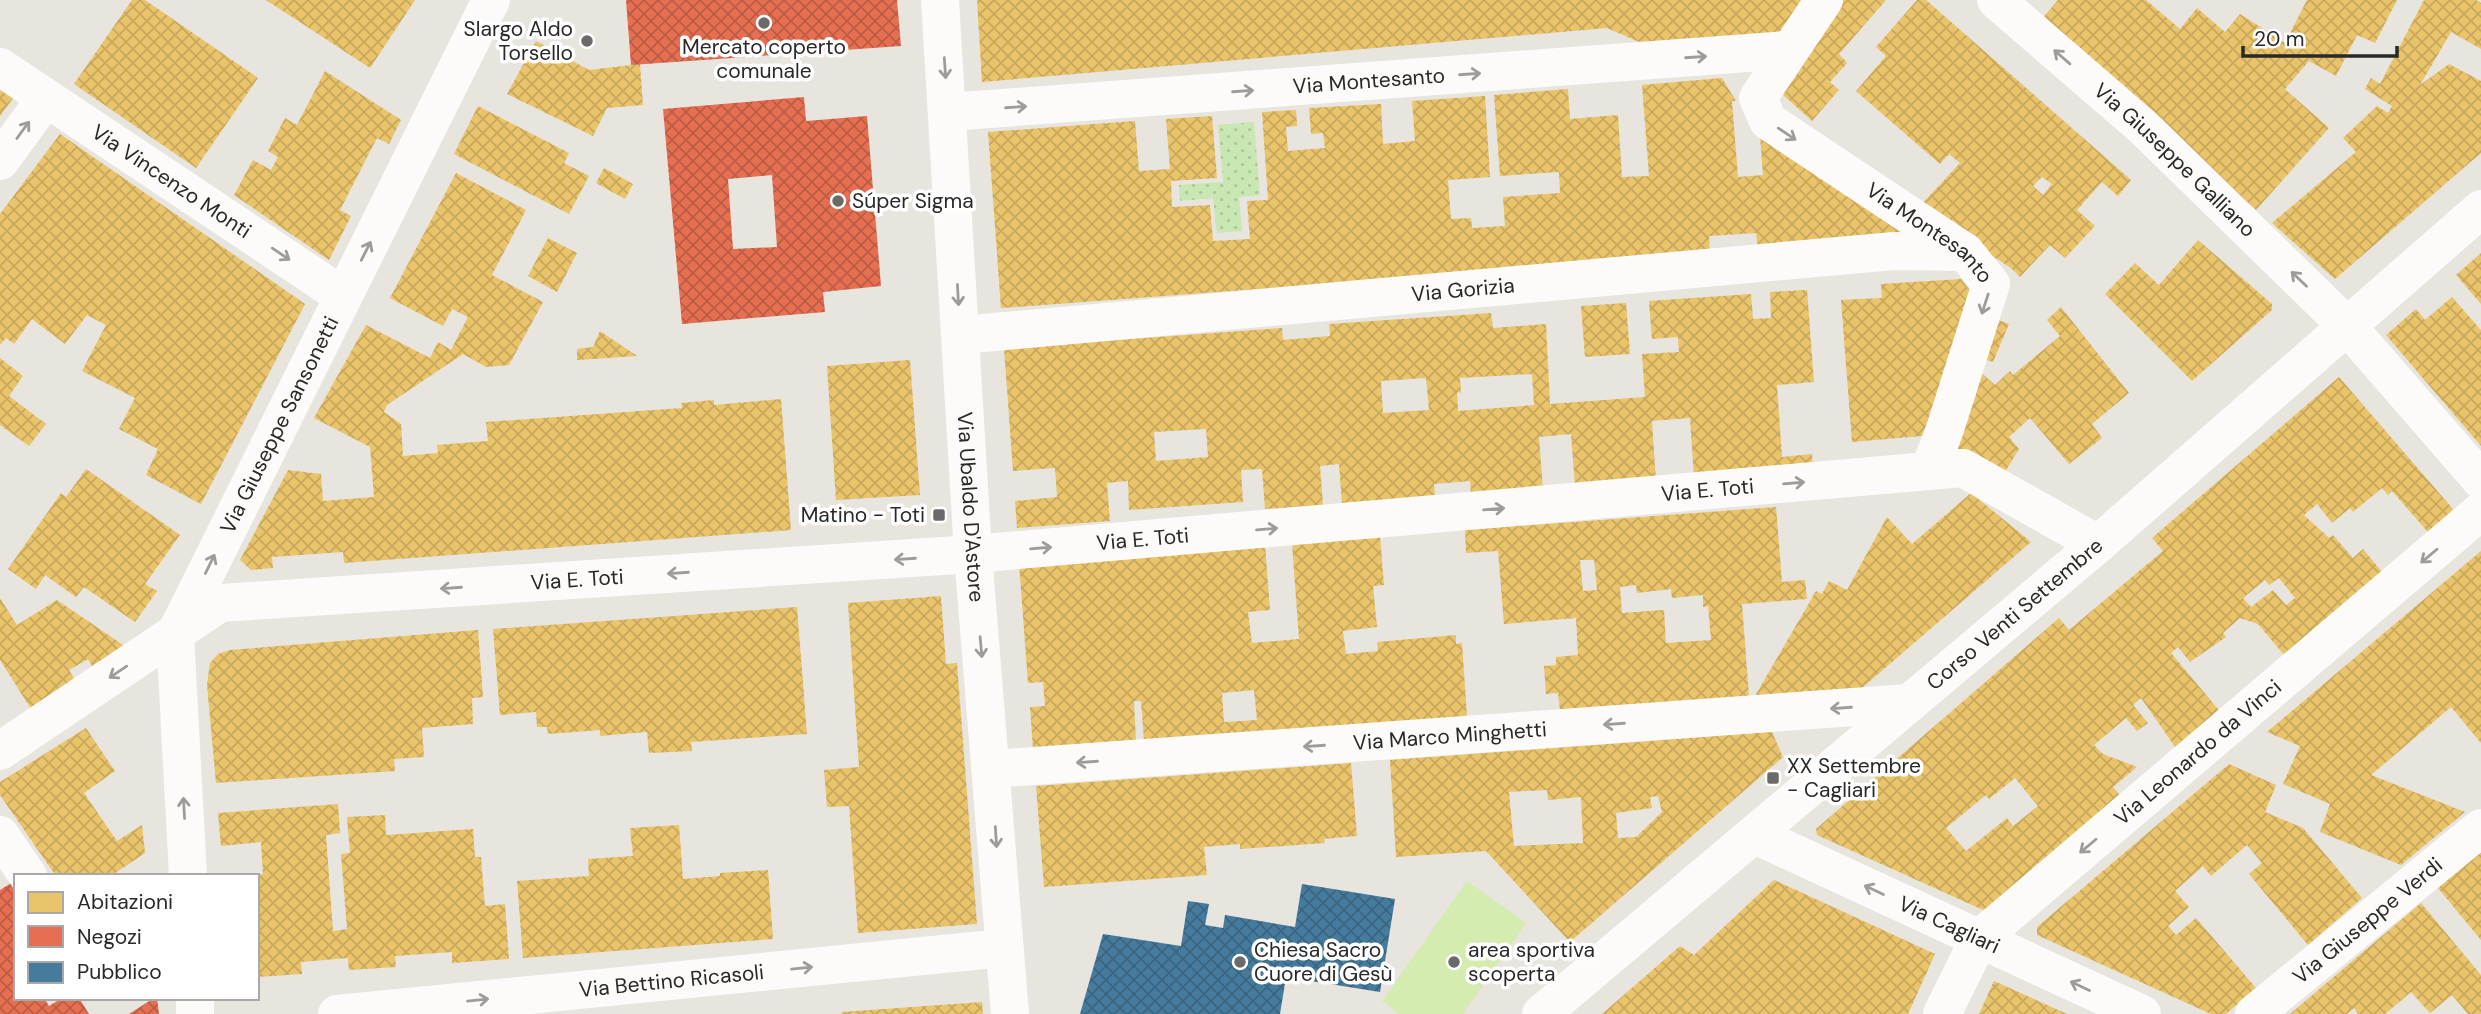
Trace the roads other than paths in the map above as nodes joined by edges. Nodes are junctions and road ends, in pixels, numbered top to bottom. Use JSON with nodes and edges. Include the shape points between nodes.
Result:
{"nodes":[{"id":1,"x":491,"y":0,"type":"edge"},
{"id":2,"x":940,"y":0,"type":"edge"},
{"id":3,"x":1824,"y":0,"type":"edge"},
{"id":4,"x":1996,"y":0,"type":"edge"},
{"id":5,"x":1789,"y":50,"type":"junction"},
{"id":6,"x":0,"y":67,"type":"edge"},
{"id":7,"x":46,"y":99,"type":"junction"},
{"id":8,"x":948,"y":112,"type":"junction"},
{"id":9,"x":0,"y":161,"type":"edge"},
{"id":10,"x":2481,"y":209,"type":"edge"},
{"id":11,"x":1965,"y":252,"type":"junction"},
{"id":12,"x":343,"y":296,"type":"junction"},
{"id":13,"x":2348,"y":327,"type":"junction"},
{"id":14,"x":961,"y":335,"type":"junction"},
{"id":15,"x":1929,"y":471,"type":"junction"},
{"id":16,"x":2481,"y":480,"type":"edge"},
{"id":17,"x":2481,"y":511,"type":"edge"},
{"id":18,"x":2098,"y":544,"type":"junction"},
{"id":19,"x":973,"y":554,"type":"junction"},
{"id":20,"x":175,"y":635,"type":"junction"},
{"id":21,"x":1909,"y":703,"type":"junction"},
{"id":22,"x":0,"y":751,"type":"edge"},
{"id":23,"x":991,"y":769,"type":"junction"},
{"id":24,"x":2481,"y":828,"type":"edge"},
{"id":25,"x":0,"y":835,"type":"edge"},
{"id":26,"x":1755,"y":835,"type":"junction"},
{"id":27,"x":27,"y":874,"type":"edge"},
{"id":28,"x":188,"y":874,"type":"edge"},
{"id":29,"x":1979,"y":939,"type":"junction"},
{"id":30,"x":1004,"y":948,"type":"junction"},
{"id":31,"x":337,"y":1014,"type":"edge"},
{"id":32,"x":1010,"y":1014,"type":"edge"},
{"id":33,"x":1541,"y":1014,"type":"edge"},
{"id":34,"x":1942,"y":1014,"type":"edge"},
{"id":35,"x":2142,"y":1014,"type":"edge"},
{"id":36,"x":2254,"y":1014,"type":"edge"}],
"edges":[{"from":12,"to":1,"type":"street","name":"Via Giuseppe Sansonetti","one_way":true},
{"from":2,"to":8,"type":"street","name":"Via Ubaldo D'Astore","one_way":true},
{"from":3,"to":5,"type":"street","name":"Via Montesanto"},
{"from":13,"to":4,"type":"street","name":"Via Giuseppe Galliano","one_way":true,"via":[[2144,128]]},
{"from":8,"to":5,"type":"street","name":"Via Montesanto","one_way":true},
{"from":5,"to":11,"type":"street","name":"Via Montesanto","one_way":true,"via":[[1758,98],[1768,121]]},
{"from":6,"to":7,"type":"street","name":"Via Vincenzo Monti"},
{"from":9,"to":7,"type":"street","one_way":true},
{"from":7,"to":12,"type":"street","name":"Via Vincenzo Monti","one_way":true},
{"from":8,"to":14,"type":"street","name":"Via Ubaldo D'Astore","one_way":true},
{"from":10,"to":13,"type":"street","name":"Corso Venti Settembre"},
{"from":11,"to":14,"type":"street","name":"Via Gorizia","via":[[1894,251]]},
{"from":11,"to":15,"type":"street","name":"Via Montesanto","one_way":true,"via":[[1991,284]]},
{"from":20,"to":12,"type":"street","name":"Via Giuseppe Sansonetti","one_way":true},
{"from":13,"to":16,"type":"street","name":"Via Giuseppe Galliano"},
{"from":13,"to":18,"type":"street","name":"Corso Venti Settembre"},
{"from":14,"to":19,"type":"street","name":"Via Ubaldo D'Astore"},
{"from":15,"to":18,"type":"street","name":"Via E. Toti","via":[[1963,468]]},
{"from":19,"to":15,"type":"street","name":"Via E. Toti","one_way":true},
{"from":17,"to":29,"type":"street","name":"Via Leonardo da Vinci","one_way":true},
{"from":18,"to":21,"type":"street","name":"Corso Venti Settembre"},
{"from":19,"to":20,"type":"street","name":"Via E. Toti","one_way":true,"via":[[220,603]]},
{"from":19,"to":23,"type":"street","name":"Via Ubaldo D'Astore","one_way":true},
{"from":20,"to":22,"type":"street","name":"Via E. Toti","one_way":true},
{"from":28,"to":20,"type":"street","name":"Via Giuseppe Sansonetti","one_way":true},
{"from":21,"to":23,"type":"street","name":"Via Marco Minghetti","one_way":true},
{"from":21,"to":26,"type":"street","name":"Corso Venti Settembre"},
{"from":23,"to":30,"type":"street","name":"Via Ubaldo D'Astore","one_way":true},
{"from":24,"to":36,"type":"street","name":"Via Giuseppe Verdi"},
{"from":25,"to":27,"type":"street"},
{"from":29,"to":26,"type":"street","name":"Via Cagliari","one_way":true},
{"from":26,"to":33,"type":"street","name":"Corso Venti Settembre"},
{"from":29,"to":34,"type":"street","name":"Via Leonardo da Vinci"},
{"from":35,"to":29,"type":"street","name":"Via Cagliari","one_way":true},
{"from":31,"to":30,"type":"street","name":"Via Bettino Ricasoli","one_way":true},
{"from":30,"to":32,"type":"street","name":"Via Ubaldo D'Astore"}]}
